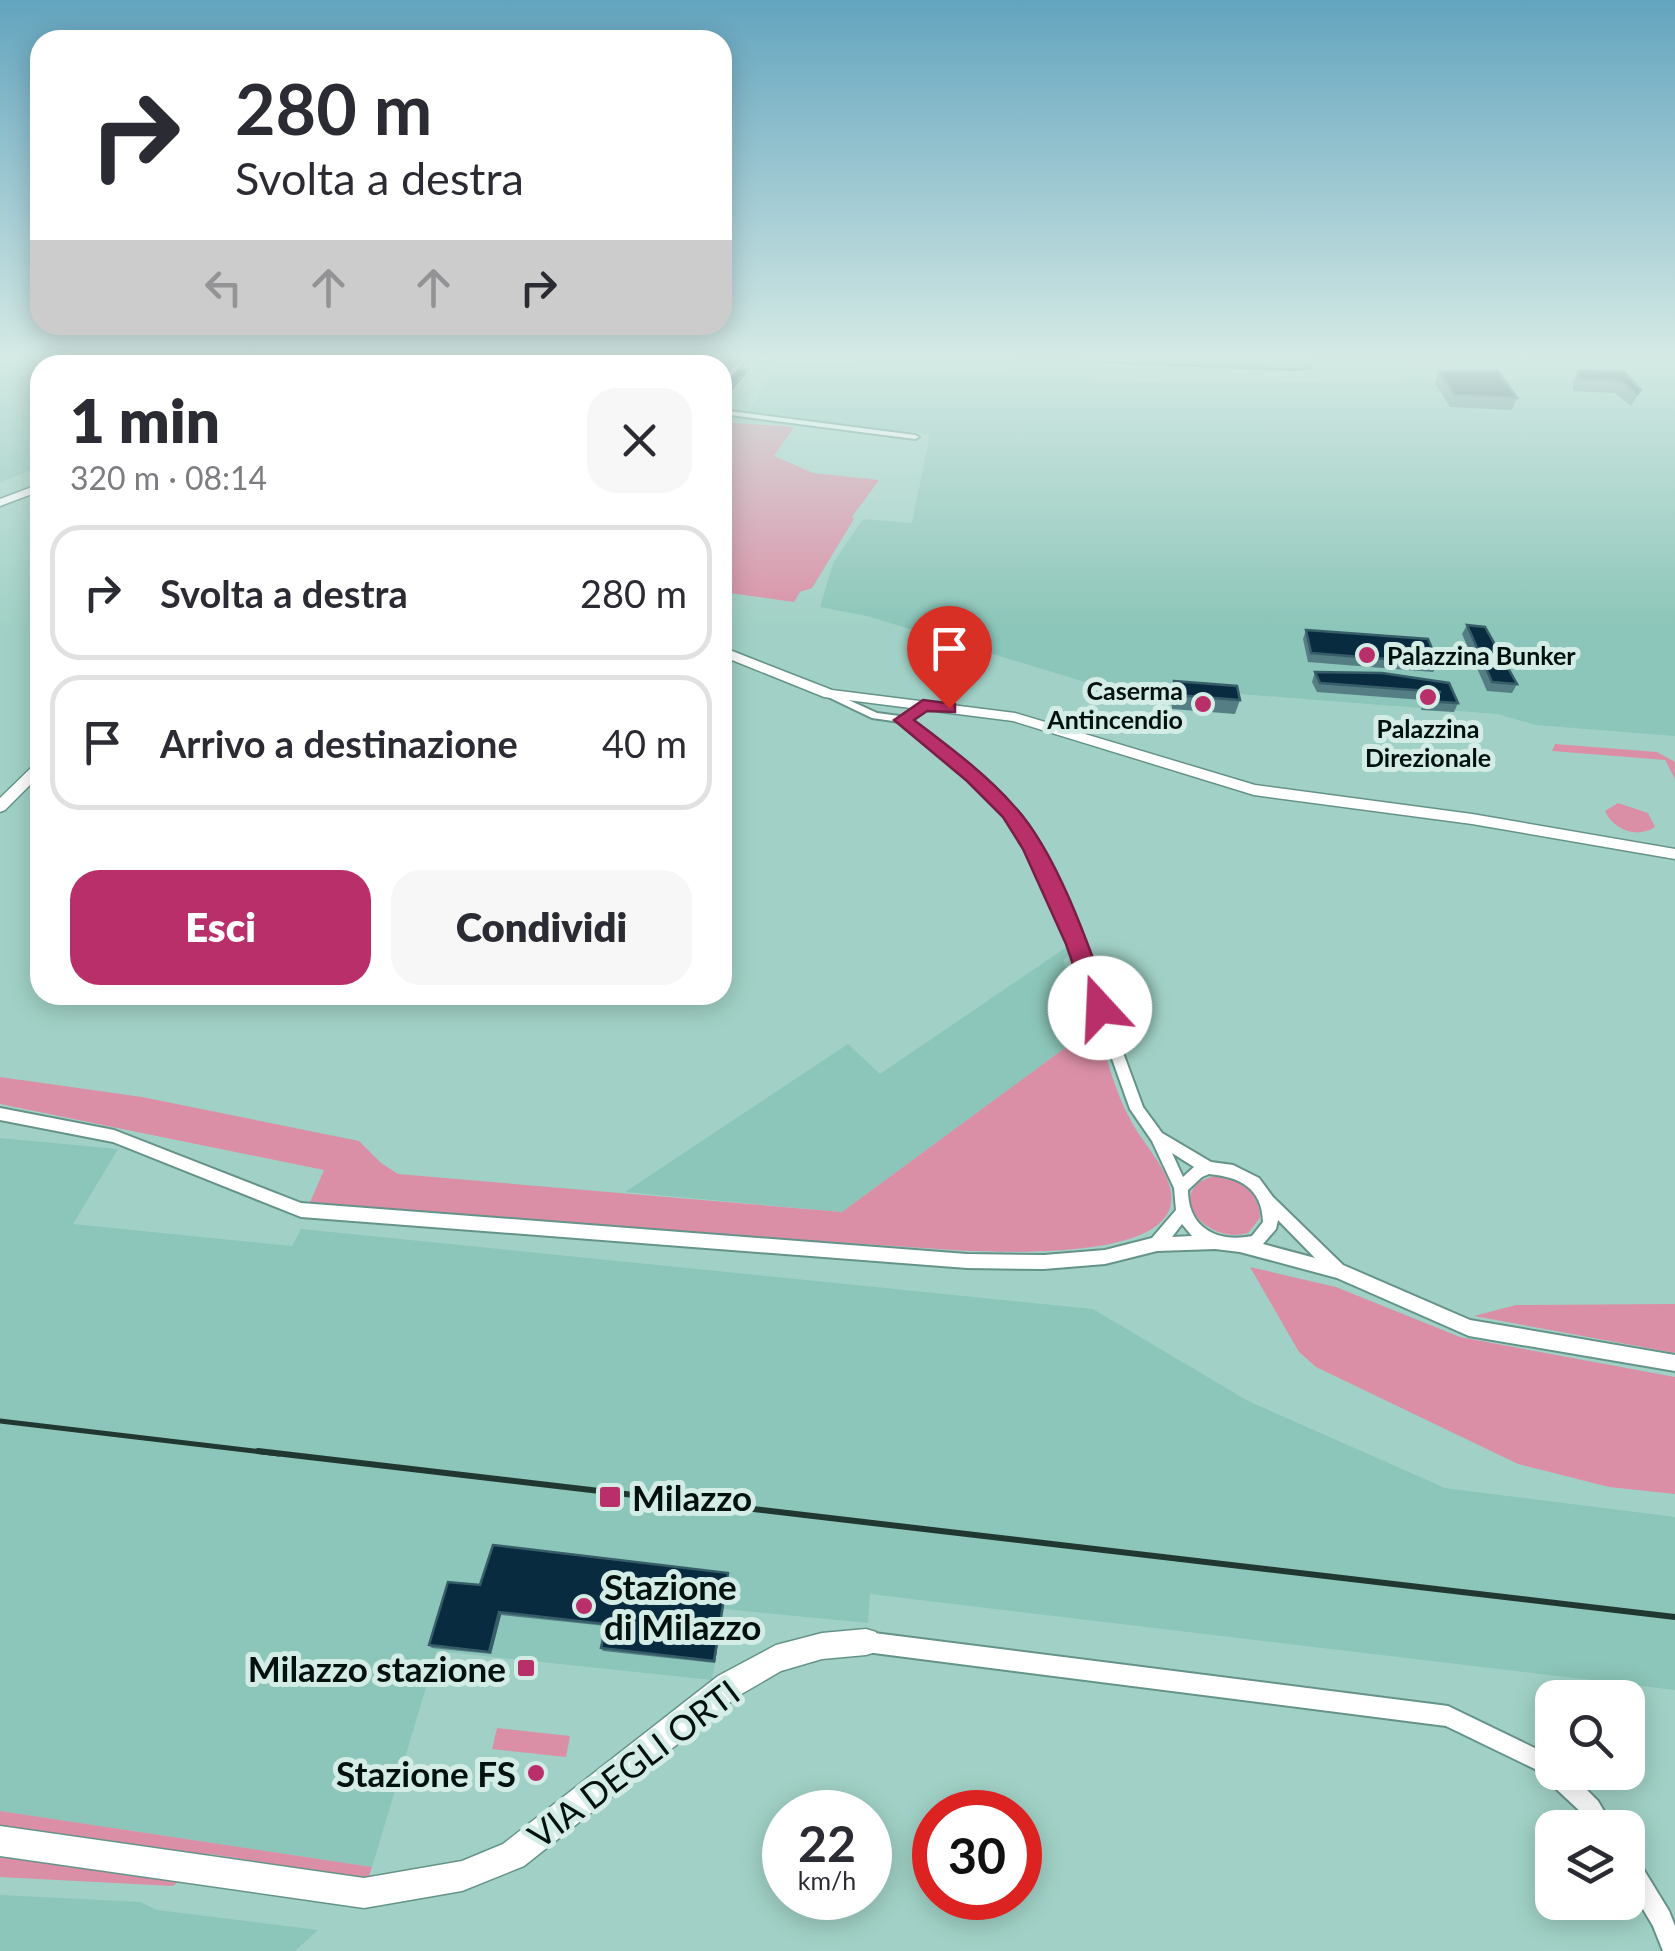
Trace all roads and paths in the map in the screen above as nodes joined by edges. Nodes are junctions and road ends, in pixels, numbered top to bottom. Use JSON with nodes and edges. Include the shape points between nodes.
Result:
{"nodes":[{"id":1,"x":30,"y":490,"type":"edge"},
{"id":2,"x":0,"y":503,"type":"edge"},
{"id":3,"x":732,"y":655,"type":"edge"},
{"id":4,"x":829,"y":694,"type":"junction"},
{"id":5,"x":923,"y":705,"type":"junction"},
{"id":6,"x":903,"y":720,"type":"junction"},
{"id":7,"x":30,"y":777,"type":"edge"},
{"id":8,"x":0,"y":807,"type":"edge"},
{"id":9,"x":1675,"y":851,"type":"edge"},
{"id":10,"x":0,"y":1114,"type":"edge"},
{"id":11,"x":1157,"y":1137,"type":"junction"},
{"id":12,"x":1209,"y":1168,"type":"junction"},
{"id":13,"x":1181,"y":1188,"type":"junction"},
{"id":14,"x":1268,"y":1200,"type":"junction"},
{"id":15,"x":1182,"y":1212,"type":"junction"},
{"id":16,"x":1214,"y":1242,"type":"junction"},
{"id":17,"x":1157,"y":1244,"type":"junction"},
{"id":18,"x":1244,"y":1246,"type":"junction"},
{"id":19,"x":1339,"y":1270,"type":"junction"},
{"id":20,"x":1675,"y":1363,"type":"edge"},
{"id":21,"x":866,"y":1642,"type":"joint"},
{"id":22,"x":1535,"y":1759,"type":"edge"},
{"id":23,"x":1572,"y":1790,"type":"edge"},
{"id":24,"x":1592,"y":1810,"type":"edge"},
{"id":25,"x":0,"y":1841,"type":"edge"},
{"id":26,"x":1645,"y":1893,"type":"edge"},
{"id":27,"x":1674,"y":1951,"type":"edge"}],
"edges":[{"from":1,"to":2,"type":"main road"},
{"from":3,"to":4,"type":"main road"},
{"from":4,"to":5,"type":"main road"},
{"from":4,"to":6,"type":"street","via":[[876,716]]},
{"from":5,"to":6,"type":"street"},
{"from":5,"to":9,"type":"main road","via":[[1040,723],[1254,790]]},
{"from":6,"to":11,"type":"street","via":[[998,801],[1033,849],[1077,944],[1137,1109]]},
{"from":7,"to":8,"type":"main road"},
{"from":10,"to":17,"type":"street","via":[[114,1136],[301,1210],[967,1261],[1105,1257]]},
{"from":11,"to":12,"type":"street"},
{"from":11,"to":13,"type":"street"},
{"from":12,"to":13,"type":"street"},
{"from":12,"to":14,"type":"street","via":[[1250,1179]]},
{"from":13,"to":15,"type":"street"},
{"from":14,"to":18,"type":"street","via":[[1266,1235]]},
{"from":14,"to":19,"type":"street"},
{"from":15,"to":16,"type":"street"},
{"from":15,"to":17,"type":"street"},
{"from":16,"to":17,"type":"street"},
{"from":16,"to":18,"type":"street"},
{"from":18,"to":19,"type":"street"},
{"from":19,"to":20,"type":"street","via":[[1469,1328]]},
{"from":21,"to":22,"type":"street","name":"VIA DEGLI ORTI","via":[[1448,1716]]},
{"from":21,"to":25,"type":"main road","name":"VIA DEGLI ORTI","via":[[776,1660],[728,1686],[513,1855],[462,1876],[364,1893]]},
{"from":23,"to":24,"type":"street","name":"VIA DEGLI ORTI"},
{"from":26,"to":27,"type":"street"}]}
